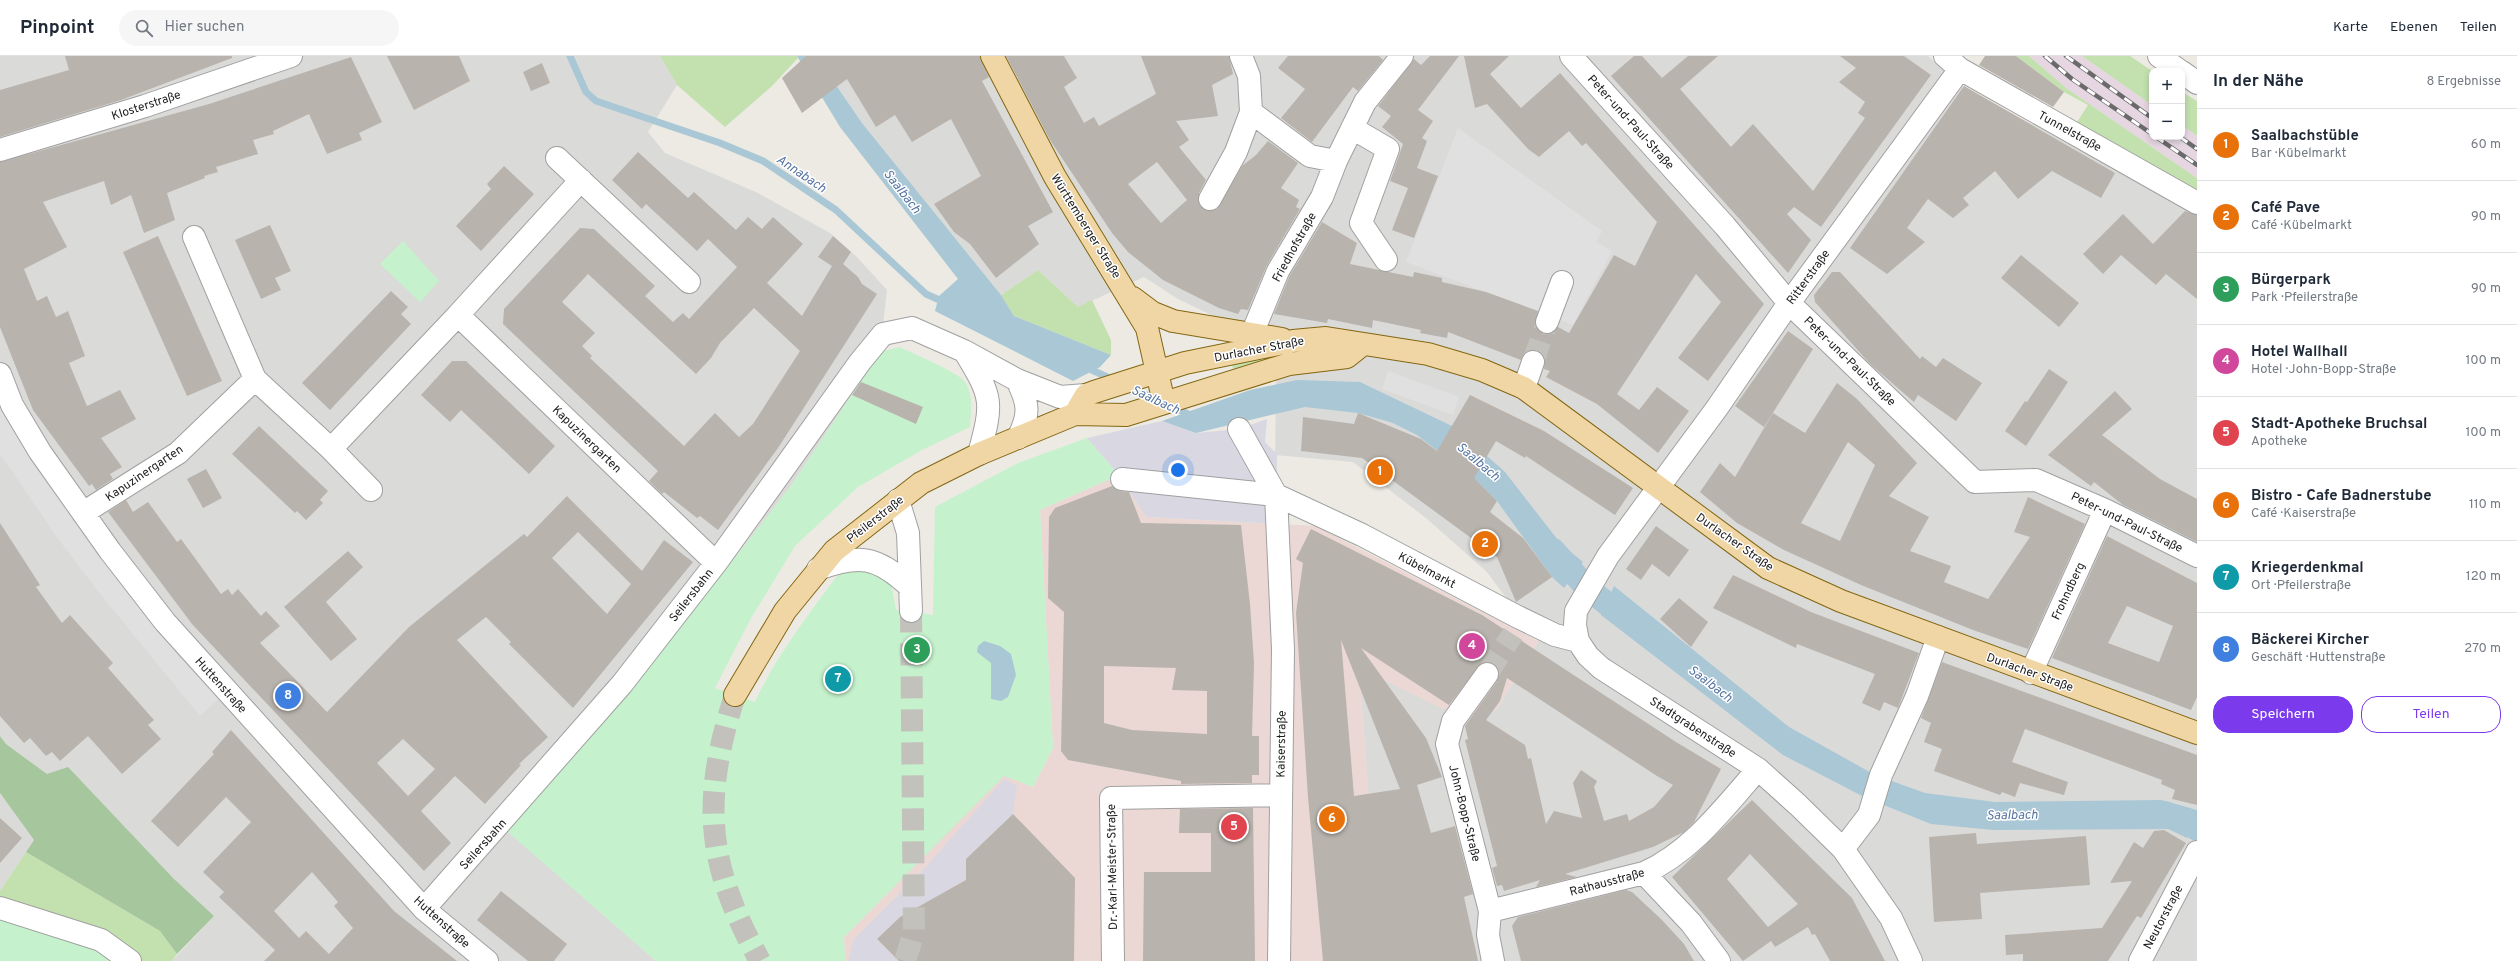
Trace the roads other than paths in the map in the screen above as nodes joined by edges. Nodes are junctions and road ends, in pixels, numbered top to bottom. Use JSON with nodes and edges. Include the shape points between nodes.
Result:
{"nodes":[{"id":1,"x":291,"y":56,"type":"edge"},
{"id":2,"x":992,"y":56,"type":"edge"},
{"id":3,"x":1241,"y":56,"type":"edge"},
{"id":4,"x":1402,"y":56,"type":"edge"},
{"id":5,"x":1570,"y":56,"type":"edge"},
{"id":6,"x":2159,"y":56,"type":"edge"},
{"id":7,"x":1952,"y":62,"type":"edge"},
{"id":8,"x":2176,"y":68,"type":"edge"},
{"id":9,"x":2185,"y":75,"type":"edge"},
{"id":10,"x":2197,"y":83,"type":"edge"},
{"id":11,"x":1251,"y":112,"type":"junction"},
{"id":12,"x":1352,"y":128,"type":"junction"},
{"id":13,"x":0,"y":150,"type":"edge"},
{"id":14,"x":558,"y":158,"type":"dead end"},
{"id":15,"x":1336,"y":161,"type":"junction"},
{"id":16,"x":581,"y":180,"type":"junction"},
{"id":17,"x":1210,"y":199,"type":"dead end"},
{"id":18,"x":2197,"y":203,"type":"edge"},
{"id":19,"x":194,"y":237,"type":"dead end"},
{"id":20,"x":1386,"y":260,"type":"dead end"},
{"id":21,"x":689,"y":282,"type":"dead end"},
{"id":22,"x":1562,"y":282,"type":"dead end"},
{"id":23,"x":1128,"y":294,"type":"junction"},
{"id":24,"x":1789,"y":303,"type":"junction"},
{"id":25,"x":458,"y":315,"type":"junction"},
{"id":26,"x":1547,"y":322,"type":"tunnel mouth"},
{"id":27,"x":1252,"y":334,"type":"junction"},
{"id":28,"x":1293,"y":341,"type":"junction"},
{"id":29,"x":1362,"y":345,"type":"junction"},
{"id":30,"x":964,"y":351,"type":"junction"},
{"id":31,"x":1533,"y":362,"type":"tunnel mouth"},
{"id":32,"x":0,"y":374,"type":"edge"},
{"id":33,"x":1155,"y":374,"type":"junction"},
{"id":34,"x":255,"y":379,"type":"junction"},
{"id":35,"x":1017,"y":380,"type":"junction"},
{"id":36,"x":1524,"y":388,"type":"junction"},
{"id":37,"x":1090,"y":394,"type":"junction"},
{"id":38,"x":1164,"y":403,"type":"junction"},
{"id":39,"x":1075,"y":414,"type":"junction"},
{"id":40,"x":1239,"y":429,"type":"dead end"},
{"id":41,"x":1018,"y":438,"type":"junction"},
{"id":42,"x":331,"y":449,"type":"junction"},
{"id":43,"x":979,"y":454,"type":"junction"},
{"id":44,"x":1122,"y":479,"type":"dead end"},
{"id":45,"x":1660,"y":487,"type":"junction"},
{"id":46,"x":371,"y":490,"type":"dead end"},
{"id":47,"x":1276,"y":495,"type":"junction"},
{"id":48,"x":898,"y":500,"type":"junction"},
{"id":49,"x":2105,"y":510,"type":"junction"},
{"id":50,"x":83,"y":513,"type":"junction"},
{"id":51,"x":2197,"y":556,"type":"edge"},
{"id":52,"x":716,"y":563,"type":"junction"},
{"id":53,"x":818,"y":569,"type":"junction"},
{"id":54,"x":909,"y":586,"type":"junction"},
{"id":55,"x":911,"y":611,"type":"tunnel mouth"},
{"id":56,"x":1938,"y":637,"type":"junction"},
{"id":57,"x":1578,"y":640,"type":"junction"},
{"id":58,"x":2031,"y":673,"type":"junction"},
{"id":59,"x":1486,"y":674,"type":"tunnel mouth"},
{"id":60,"x":735,"y":695,"type":"tunnel mouth"},
{"id":61,"x":2197,"y":733,"type":"edge"},
{"id":62,"x":1758,"y":769,"type":"junction"},
{"id":63,"x":1280,"y":794,"type":"junction"},
{"id":64,"x":1843,"y":848,"type":"junction"},
{"id":65,"x":2193,"y":859,"type":"edge"},
{"id":66,"x":1644,"y":874,"type":"junction"},
{"id":67,"x":0,"y":908,"type":"edge"},
{"id":68,"x":424,"y":909,"type":"junction"},
{"id":69,"x":1490,"y":911,"type":"junction"},
{"id":70,"x":130,"y":961,"type":"edge"},
{"id":71,"x":487,"y":961,"type":"edge"},
{"id":72,"x":1113,"y":961,"type":"edge"},
{"id":73,"x":1279,"y":961,"type":"edge"},
{"id":74,"x":1493,"y":961,"type":"edge"},
{"id":75,"x":1719,"y":961,"type":"edge"},
{"id":76,"x":1911,"y":961,"type":"edge"},
{"id":77,"x":2140,"y":961,"type":"edge"}],
"edges":[{"from":1,"to":13,"type":"street","name":"Klosterstraße","via":[[145,106]]},
{"from":2,"to":23,"type":"main road","name":"Württemberger Straße","via":[[1055,178]]},
{"from":3,"to":11,"type":"street","via":[[1249,76]]},
{"from":4,"to":12,"type":"street","name":"Friedhofstraße","via":[[1365,102]]},
{"from":5,"to":24,"type":"street","name":"Peter-und-Paul-Straße","via":[[1725,226]]},
{"from":6,"to":8,"type":"street"},
{"from":7,"to":18,"type":"street","name":"Tunnelstraße"},
{"from":7,"to":24,"type":"street","name":"Ritterstraße"},
{"from":9,"to":10,"type":"street"},
{"from":11,"to":15,"type":"street","via":[[1310,156]]},
{"from":11,"to":17,"type":"street","via":[[1236,152]]},
{"from":12,"to":15,"type":"street","name":"Friedhofstraße"},
{"from":12,"to":20,"type":"street","via":[[1388,149],[1361,224]]},
{"from":14,"to":16,"type":"street"},
{"from":15,"to":27,"type":"street","name":"Friedhofstraße","via":[[1322,197],[1278,271]]},
{"from":16,"to":21,"type":"street"},
{"from":16,"to":25,"type":"street"},
{"from":19,"to":34,"type":"street"},
{"from":22,"to":26,"type":"street"},
{"from":23,"to":27,"type":"main road","via":[[1153,313],[1173,321]]},
{"from":23,"to":33,"type":"main road","name":"Württemberger Straße","via":[[1147,328]]},
{"from":24,"to":45,"type":"street","name":"Ritterstraße"},
{"from":24,"to":49,"type":"street","name":"Peter-und-Paul-Straße","via":[[1975,482],[2036,480]]},
{"from":25,"to":42,"type":"street"},
{"from":25,"to":52,"type":"street","name":"Kapuzinergarten"},
{"from":27,"to":28,"type":"main road"},
{"from":28,"to":29,"type":"main road","name":"Durlacher Straße","via":[[1326,338]]},
{"from":28,"to":33,"type":"main road","name":"Durlacher Straße","via":[[1185,363]]},
{"from":29,"to":36,"type":"main road","name":"Durlacher Straße","via":[[1428,354],[1482,370]]},
{"from":29,"to":38,"type":"main road","name":"Durlacher Straße","via":[[1346,357],[1289,364]]},
{"from":30,"to":35,"type":"street","name":"Seilersbahn"},
{"from":30,"to":43,"type":"street","via":[[986,386],[990,413]]},
{"from":30,"to":52,"type":"street","name":"Seilersbahn","via":[[912,328],[883,334],[860,362]]},
{"from":31,"to":36,"type":"street"},
{"from":32,"to":50,"type":"street","name":"Huttenstraße","via":[[12,405]]},
{"from":33,"to":37,"type":"main road"},
{"from":33,"to":38,"type":"main road","name":"Württemberger Straße"},
{"from":34,"to":42,"type":"street"},
{"from":34,"to":50,"type":"street","name":"Kapuzinergarten","via":[[178,453]]},
{"from":35,"to":37,"type":"street","name":"Seilersbahn","via":[[1060,397]]},
{"from":35,"to":41,"type":"street","via":[[1025,396],[1027,420]]},
{"from":36,"to":45,"type":"main road","name":"Durlacher Straße"},
{"from":37,"to":39,"type":"main road"},
{"from":38,"to":39,"type":"main road","name":"Pfeilerstraße","via":[[1126,415]]},
{"from":39,"to":41,"type":"main road","name":"Pfeilerstraße"},
{"from":40,"to":47,"type":"street"},
{"from":41,"to":43,"type":"main road","name":"Pfeilerstraße"},
{"from":42,"to":46,"type":"street"},
{"from":43,"to":48,"type":"main road","name":"Pfeilerstraße","via":[[928,480]]},
{"from":44,"to":47,"type":"street","name":"Kübelmarkt"},
{"from":45,"to":56,"type":"main road","name":"Durlacher Straße","via":[[1768,568],[1842,601]]},
{"from":45,"to":57,"type":"street","name":"Stadtgrabenstraße","via":[[1608,556],[1576,611]]},
{"from":47,"to":57,"type":"street","name":"Kübelmarkt","via":[[1362,535],[1517,626]]},
{"from":47,"to":63,"type":"street","name":"Kaiserstraße","via":[[1283,649]]},
{"from":48,"to":53,"type":"main road","name":"Pfeilerstraße","via":[[834,551]]},
{"from":48,"to":54,"type":"street","via":[[908,534]]},
{"from":49,"to":51,"type":"street","name":"Peter-und-Paul-Straße"},
{"from":49,"to":58,"type":"street","name":"Frohndberg"},
{"from":50,"to":68,"type":"street","name":"Huttenstraße","via":[[165,622]]},
{"from":52,"to":68,"type":"street","name":"Seilersbahn","via":[[622,684]]},
{"from":53,"to":54,"type":"street","via":[[843,560],[872,560],[895,572]]},
{"from":53,"to":60,"type":"main road","name":"Pfeilerstraße","via":[[766,639]]},
{"from":54,"to":55,"type":"street"},
{"from":56,"to":58,"type":"main road","name":"Durlacher Straße"},
{"from":56,"to":64,"type":"street","via":[[1917,696],[1881,775],[1869,815]]},
{"from":57,"to":62,"type":"street","name":"Stadtgrabenstraße","via":[[1588,656],[1601,668]]},
{"from":58,"to":61,"type":"main road","name":"Durlacher Straße"},
{"from":59,"to":69,"type":"street","name":"John-Bopp-Straße","via":[[1453,721],[1447,744]]},
{"from":62,"to":64,"type":"street","name":"Stadtgrabenstraße"},
{"from":62,"to":66,"type":"street","name":"Rathausstraße","via":[[1710,824],[1674,855]]},
{"from":63,"to":72,"type":"street","name":"Dr.-Karl-Meister-Straße","via":[[1111,798]]},
{"from":63,"to":73,"type":"street","name":"Kaiserstraße"},
{"from":64,"to":76,"type":"street","name":"Stadtgrabenstraße","via":[[1891,918]]},
{"from":65,"to":77,"type":"street","name":"Neutorstraße"},
{"from":66,"to":69,"type":"street","name":"Rathausstraße"},
{"from":66,"to":75,"type":"street","via":[[1691,923]]},
{"from":67,"to":70,"type":"street","via":[[101,940]]},
{"from":68,"to":71,"type":"street","name":"Huttenstraße"},
{"from":69,"to":74,"type":"street","name":"John-Bopp-Straße","via":[[1488,935]]}]}
